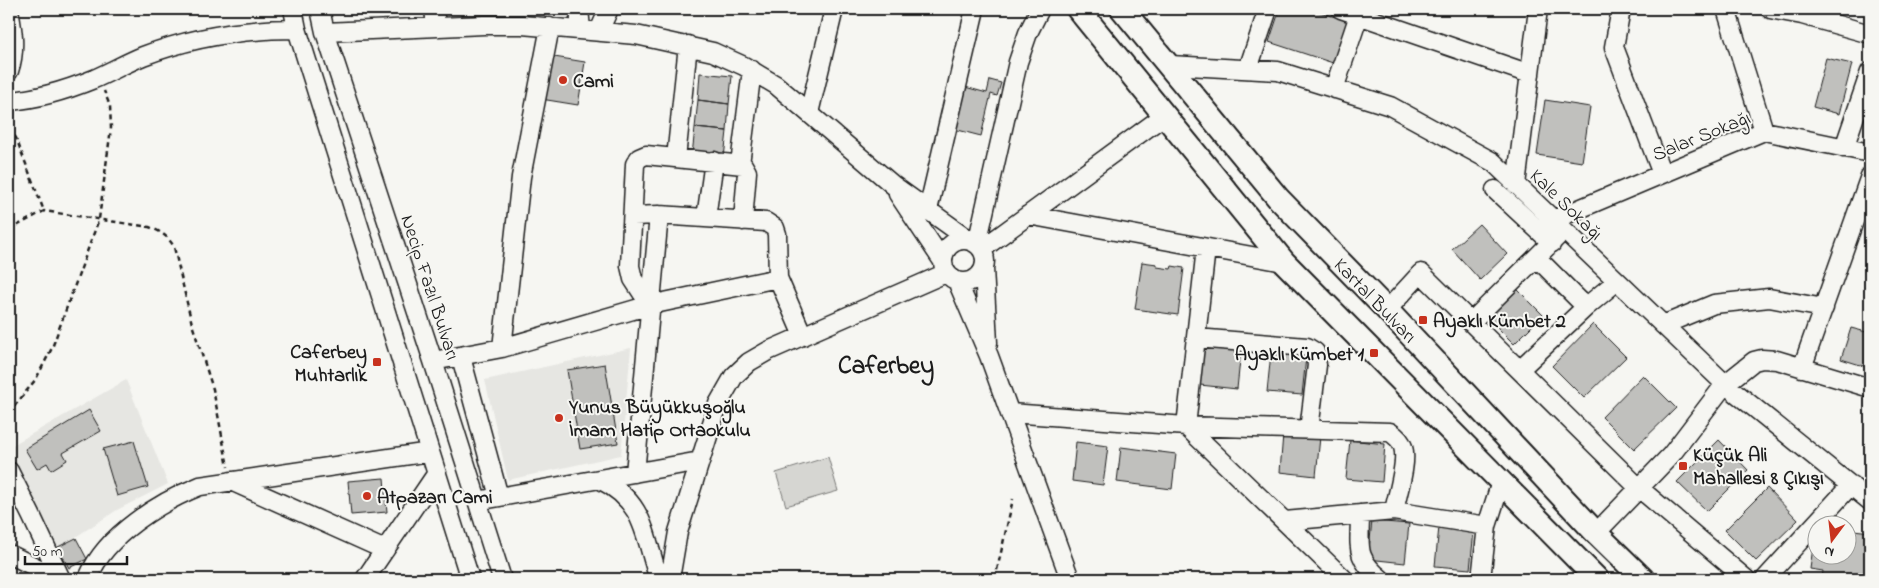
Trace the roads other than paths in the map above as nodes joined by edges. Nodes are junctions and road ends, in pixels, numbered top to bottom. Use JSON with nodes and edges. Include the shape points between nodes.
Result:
{"nodes":[{"id":1,"x":293,"y":9,"type":"edge"},
{"id":2,"x":320,"y":9,"type":"edge"},
{"id":3,"x":434,"y":9,"type":"edge"},
{"id":4,"x":579,"y":9,"type":"edge"},
{"id":5,"x":609,"y":9,"type":"edge"},
{"id":6,"x":834,"y":9,"type":"edge"},
{"id":7,"x":976,"y":9,"type":"edge"},
{"id":8,"x":1078,"y":9,"type":"edge"},
{"id":9,"x":1122,"y":9,"type":"edge"},
{"id":10,"x":1268,"y":9,"type":"edge"},
{"id":11,"x":1341,"y":9,"type":"edge"},
{"id":12,"x":1538,"y":9,"type":"edge"},
{"id":13,"x":1621,"y":9,"type":"edge"},
{"id":14,"x":1726,"y":9,"type":"edge"},
{"id":15,"x":1770,"y":9,"type":"edge"},
{"id":16,"x":9,"y":10,"type":"edge"},
{"id":17,"x":1034,"y":11,"type":"edge"},
{"id":18,"x":1360,"y":12,"type":"edge"},
{"id":19,"x":436,"y":27,"type":"junction"},
{"id":20,"x":550,"y":27,"type":"junction"},
{"id":21,"x":297,"y":29,"type":"junction"},
{"id":22,"x":581,"y":29,"type":"junction"},
{"id":23,"x":599,"y":31,"type":"junction"},
{"id":24,"x":325,"y":32,"type":"junction"},
{"id":25,"x":1870,"y":34,"type":"edge"},
{"id":26,"x":688,"y":45,"type":"junction"},
{"id":27,"x":1170,"y":66,"type":"junction"},
{"id":28,"x":1248,"y":69,"type":"junction"},
{"id":29,"x":9,"y":70,"type":"edge"},
{"id":30,"x":752,"y":70,"type":"junction"},
{"id":31,"x":1870,"y":72,"type":"edge"},
{"id":32,"x":1530,"y":74,"type":"junction"},
{"id":33,"x":1334,"y":88,"type":"junction"},
{"id":34,"x":9,"y":101,"type":"edge"},
{"id":35,"x":809,"y":113,"type":"junction"},
{"id":36,"x":1165,"y":115,"type":"junction"},
{"id":37,"x":1764,"y":131,"type":"junction"},
{"id":38,"x":1844,"y":148,"type":"junction"},
{"id":39,"x":1870,"y":153,"type":"edge"},
{"id":40,"x":676,"y":158,"type":"junction"},
{"id":41,"x":714,"y":161,"type":"junction"},
{"id":42,"x":740,"y":164,"type":"junction"},
{"id":43,"x":1662,"y":174,"type":"junction"},
{"id":44,"x":1870,"y":176,"type":"edge"},
{"id":45,"x":893,"y":185,"type":"junction"},
{"id":46,"x":1516,"y":185,"type":"junction"},
{"id":47,"x":1495,"y":190,"type":"dead end"},
{"id":48,"x":928,"y":210,"type":"junction"},
{"id":49,"x":659,"y":215,"type":"junction"},
{"id":50,"x":1028,"y":215,"type":"junction"},
{"id":51,"x":632,"y":216,"type":"junction"},
{"id":52,"x":706,"y":218,"type":"junction"},
{"id":53,"x":743,"y":221,"type":"junction"},
{"id":54,"x":1559,"y":225,"type":"junction"},
{"id":55,"x":1552,"y":243,"type":"junction"},
{"id":56,"x":977,"y":244,"type":"junction"},
{"id":57,"x":1206,"y":248,"type":"junction"},
{"id":58,"x":1537,"y":258,"type":"junction"},
{"id":59,"x":1284,"y":262,"type":"junction"},
{"id":60,"x":984,"y":268,"type":"junction"},
{"id":61,"x":948,"y":271,"type":"junction"},
{"id":62,"x":778,"y":278,"type":"junction"},
{"id":63,"x":1617,"y":281,"type":"junction"},
{"id":64,"x":650,"y":305,"type":"junction"},
{"id":65,"x":1586,"y":307,"type":"junction"},
{"id":66,"x":1824,"y":308,"type":"junction"},
{"id":67,"x":1388,"y":310,"type":"junction"},
{"id":68,"x":1471,"y":322,"type":"junction"},
{"id":69,"x":1663,"y":325,"type":"junction"},
{"id":70,"x":803,"y":336,"type":"junction"},
{"id":71,"x":1196,"y":338,"type":"junction"},
{"id":72,"x":502,"y":348,"type":"junction"},
{"id":73,"x":989,"y":356,"type":"junction"},
{"id":74,"x":461,"y":357,"type":"junction"},
{"id":75,"x":433,"y":361,"type":"junction"},
{"id":76,"x":1802,"y":368,"type":"junction"},
{"id":77,"x":1520,"y":370,"type":"junction"},
{"id":78,"x":1725,"y":384,"type":"junction"},
{"id":79,"x":1870,"y":388,"type":"edge"},
{"id":80,"x":1010,"y":413,"type":"junction"},
{"id":81,"x":1186,"y":426,"type":"junction"},
{"id":82,"x":1309,"y":430,"type":"junction"},
{"id":83,"x":430,"y":452,"type":"junction"},
{"id":84,"x":700,"y":461,"type":"junction"},
{"id":85,"x":9,"y":471,"type":"edge"},
{"id":86,"x":437,"y":473,"type":"junction"},
{"id":87,"x":635,"y":473,"type":"junction"},
{"id":88,"x":599,"y":479,"type":"junction"},
{"id":89,"x":230,"y":481,"type":"junction"},
{"id":90,"x":1501,"y":482,"type":"junction"},
{"id":91,"x":1851,"y":485,"type":"junction"},
{"id":92,"x":1639,"y":488,"type":"junction"},
{"id":93,"x":499,"y":497,"type":"junction"},
{"id":94,"x":477,"y":501,"type":"junction"},
{"id":95,"x":1870,"y":501,"type":"edge"},
{"id":96,"x":1394,"y":511,"type":"junction"},
{"id":97,"x":1360,"y":514,"type":"junction"},
{"id":98,"x":1285,"y":521,"type":"junction"},
{"id":99,"x":1486,"y":526,"type":"junction"},
{"id":100,"x":1596,"y":533,"type":"junction"},
{"id":101,"x":385,"y":550,"type":"junction"},
{"id":102,"x":9,"y":554,"type":"edge"},
{"id":103,"x":92,"y":578,"type":"edge"},
{"id":104,"x":658,"y":578,"type":"edge"},
{"id":105,"x":60,"y":579,"type":"edge"},
{"id":106,"x":65,"y":579,"type":"edge"},
{"id":107,"x":366,"y":579,"type":"edge"},
{"id":108,"x":470,"y":579,"type":"edge"},
{"id":109,"x":502,"y":579,"type":"edge"},
{"id":110,"x":1070,"y":579,"type":"edge"},
{"id":111,"x":1344,"y":579,"type":"edge"},
{"id":112,"x":1381,"y":579,"type":"edge"},
{"id":113,"x":1481,"y":579,"type":"edge"},
{"id":114,"x":1597,"y":579,"type":"edge"},
{"id":115,"x":1643,"y":579,"type":"edge"},
{"id":116,"x":1746,"y":579,"type":"edge"},
{"id":117,"x":1765,"y":579,"type":"edge"}],
"edges":[{"from":1,"to":21,"type":"street"},
{"from":2,"to":24,"type":"street","name":"Necip Fazıl Bulvarı"},
{"from":3,"to":19,"type":"street"},
{"from":4,"to":22,"type":"street"},
{"from":5,"to":23,"type":"street"},
{"from":6,"to":35,"type":"street"},
{"from":7,"to":48,"type":"street"},
{"from":8,"to":36,"type":"main road","name":"Kartal Bulvarı"},
{"from":9,"to":27,"type":"main road","name":"Kartal Bulvarı"},
{"from":10,"to":28,"type":"street"},
{"from":11,"to":18,"type":"street"},
{"from":12,"to":32,"type":"street"},
{"from":13,"to":43,"type":"street","via":[[1614,47]]},
{"from":14,"to":37,"type":"street"},
{"from":15,"to":25,"type":"street"},
{"from":16,"to":29,"type":"street","via":[[14,38]]},
{"from":17,"to":56,"type":"street","via":[[1018,62]]},
{"from":18,"to":32,"type":"street"},
{"from":18,"to":33,"type":"street"},
{"from":19,"to":20,"type":"street"},
{"from":19,"to":24,"type":"street"},
{"from":20,"to":22,"type":"street"},
{"from":20,"to":72,"type":"street","via":[[521,177]]},
{"from":21,"to":34,"type":"street","via":[[244,31],[191,41],[143,56],[97,78],[57,92]]},
{"from":21,"to":83,"type":"street"},
{"from":22,"to":23,"type":"street"},
{"from":23,"to":26,"type":"street"},
{"from":24,"to":75,"type":"street","name":"Necip Fazıl Bulvarı"},
{"from":26,"to":30,"type":"street","via":[[713,52]]},
{"from":26,"to":40,"type":"street"},
{"from":27,"to":28,"type":"street","name":"Kale Sokağı"},
{"from":27,"to":67,"type":"main road","name":"Kartal Bulvarı","via":[[1278,198]]},
{"from":28,"to":33,"type":"street","name":"Kale Sokağı","via":[[1278,71]]},
{"from":30,"to":35,"type":"street"},
{"from":30,"to":42,"type":"street"},
{"from":31,"to":38,"type":"street"},
{"from":32,"to":46,"type":"street"},
{"from":33,"to":46,"type":"street","name":"Kale Sokağı","via":[[1390,106],[1493,162]]},
{"from":35,"to":45,"type":"street"},
{"from":36,"to":50,"type":"street"},
{"from":36,"to":59,"type":"main road","name":"Kartal Bulvarı"},
{"from":37,"to":38,"type":"street","name":"Salar Sokağı"},
{"from":37,"to":43,"type":"street","name":"Salar Sokağı"},
{"from":38,"to":39,"type":"street","name":"Salar Sokağı"},
{"from":40,"to":41,"type":"street"},
{"from":40,"to":51,"type":"street","via":[[646,155],[637,160]]},
{"from":41,"to":42,"type":"street"},
{"from":41,"to":52,"type":"street"},
{"from":42,"to":53,"type":"street","via":[[747,172]]},
{"from":43,"to":54,"type":"street","name":"Salar Sokağı"},
{"from":44,"to":66,"type":"street"},
{"from":45,"to":48,"type":"street"},
{"from":45,"to":61,"type":"street"},
{"from":46,"to":54,"type":"street","name":"Kale Sokağı"},
{"from":47,"to":55,"type":"street"},
{"from":48,"to":56,"type":"street"},
{"from":49,"to":51,"type":"street"},
{"from":49,"to":52,"type":"street"},
{"from":49,"to":64,"type":"street"},
{"from":50,"to":56,"type":"street"},
{"from":50,"to":57,"type":"street"},
{"from":51,"to":64,"type":"street","via":[[630,266],[633,279]]},
{"from":52,"to":53,"type":"street"},
{"from":53,"to":62,"type":"street","via":[[766,222],[775,228]]},
{"from":54,"to":55,"type":"street"},
{"from":54,"to":63,"type":"street","name":"Kale Sokağı"},
{"from":55,"to":58,"type":"street"},
{"from":56,"to":60,"type":"street","via":[[985,262]]},
{"from":56,"to":61,"type":"street","via":[[964,239],[952,243],[944,253]]},
{"from":57,"to":59,"type":"street"},
{"from":57,"to":71,"type":"street"},
{"from":58,"to":65,"type":"street"},
{"from":58,"to":68,"type":"street"},
{"from":59,"to":90,"type":"main road","name":"Kartal Bulvarı"},
{"from":60,"to":61,"type":"street","via":[[976,278],[963,282]]},
{"from":60,"to":73,"type":"street"},
{"from":61,"to":70,"type":"street"},
{"from":61,"to":73,"type":"street"},
{"from":62,"to":64,"type":"street"},
{"from":62,"to":70,"type":"street"},
{"from":63,"to":65,"type":"street"},
{"from":63,"to":69,"type":"street","name":"Kale Sokağı"},
{"from":64,"to":72,"type":"street"},
{"from":64,"to":87,"type":"street"},
{"from":65,"to":77,"type":"street"},
{"from":66,"to":69,"type":"street","via":[[1769,298],[1714,304]]},
{"from":66,"to":76,"type":"street"},
{"from":67,"to":68,"type":"street","via":[[1421,273]]},
{"from":67,"to":100,"type":"main road","name":"Kartal Bulvarı"},
{"from":68,"to":77,"type":"street"},
{"from":69,"to":78,"type":"street","name":"Kale Sokağı"},
{"from":70,"to":84,"type":"street","via":[[758,356],[734,376],[718,404]]},
{"from":71,"to":81,"type":"street"},
{"from":71,"to":82,"type":"street","via":[[1306,347],[1315,352],[1317,365]]},
{"from":72,"to":74,"type":"street"},
{"from":73,"to":80,"type":"street"},
{"from":74,"to":75,"type":"street"},
{"from":74,"to":93,"type":"street"},
{"from":75,"to":94,"type":"street","name":"Necip Fazıl Bulvarı"},
{"from":76,"to":78,"type":"street","via":[[1762,359],[1754,361]]},
{"from":76,"to":79,"type":"street"},
{"from":77,"to":92,"type":"street"},
{"from":78,"to":91,"type":"street","name":"Kale Sokağı"},
{"from":78,"to":92,"type":"street","via":[[1670,456]]},
{"from":80,"to":81,"type":"street"},
{"from":80,"to":110,"type":"street"},
{"from":81,"to":82,"type":"street"},
{"from":81,"to":98,"type":"street"},
{"from":82,"to":96,"type":"street","via":[[1390,432],[1396,436],[1404,454]]},
{"from":83,"to":86,"type":"street"},
{"from":83,"to":89,"type":"street"},
{"from":84,"to":87,"type":"street"},
{"from":84,"to":104,"type":"street","via":[[678,532]]},
{"from":85,"to":105,"type":"street"},
{"from":86,"to":101,"type":"street"},
{"from":86,"to":108,"type":"street"},
{"from":87,"to":88,"type":"street"},
{"from":88,"to":93,"type":"street"},
{"from":88,"to":104,"type":"street","via":[[619,491],[638,513],[647,533]]},
{"from":89,"to":101,"type":"street"},
{"from":89,"to":103,"type":"street","via":[[200,486],[153,509],[105,550],[94,566]]},
{"from":90,"to":99,"type":"street"},
{"from":90,"to":114,"type":"main road","name":"Kartal Bulvarı"},
{"from":91,"to":95,"type":"street","name":"Kale Sokağı"},
{"from":91,"to":117,"type":"street"},
{"from":92,"to":100,"type":"street"},
{"from":92,"to":116,"type":"street"},
{"from":93,"to":94,"type":"street"},
{"from":94,"to":109,"type":"street","name":"Necip Fazıl Bulvarı"},
{"from":96,"to":97,"type":"street"},
{"from":96,"to":99,"type":"street"},
{"from":97,"to":98,"type":"street"},
{"from":97,"to":112,"type":"street","via":[[1360,557],[1367,568]]},
{"from":98,"to":111,"type":"street"},
{"from":99,"to":113,"type":"street"},
{"from":100,"to":115,"type":"main road","name":"Kartal Bulvarı"},
{"from":101,"to":107,"type":"street"},
{"from":102,"to":105,"type":"street"},
{"from":103,"to":106,"type":"street"}]}
